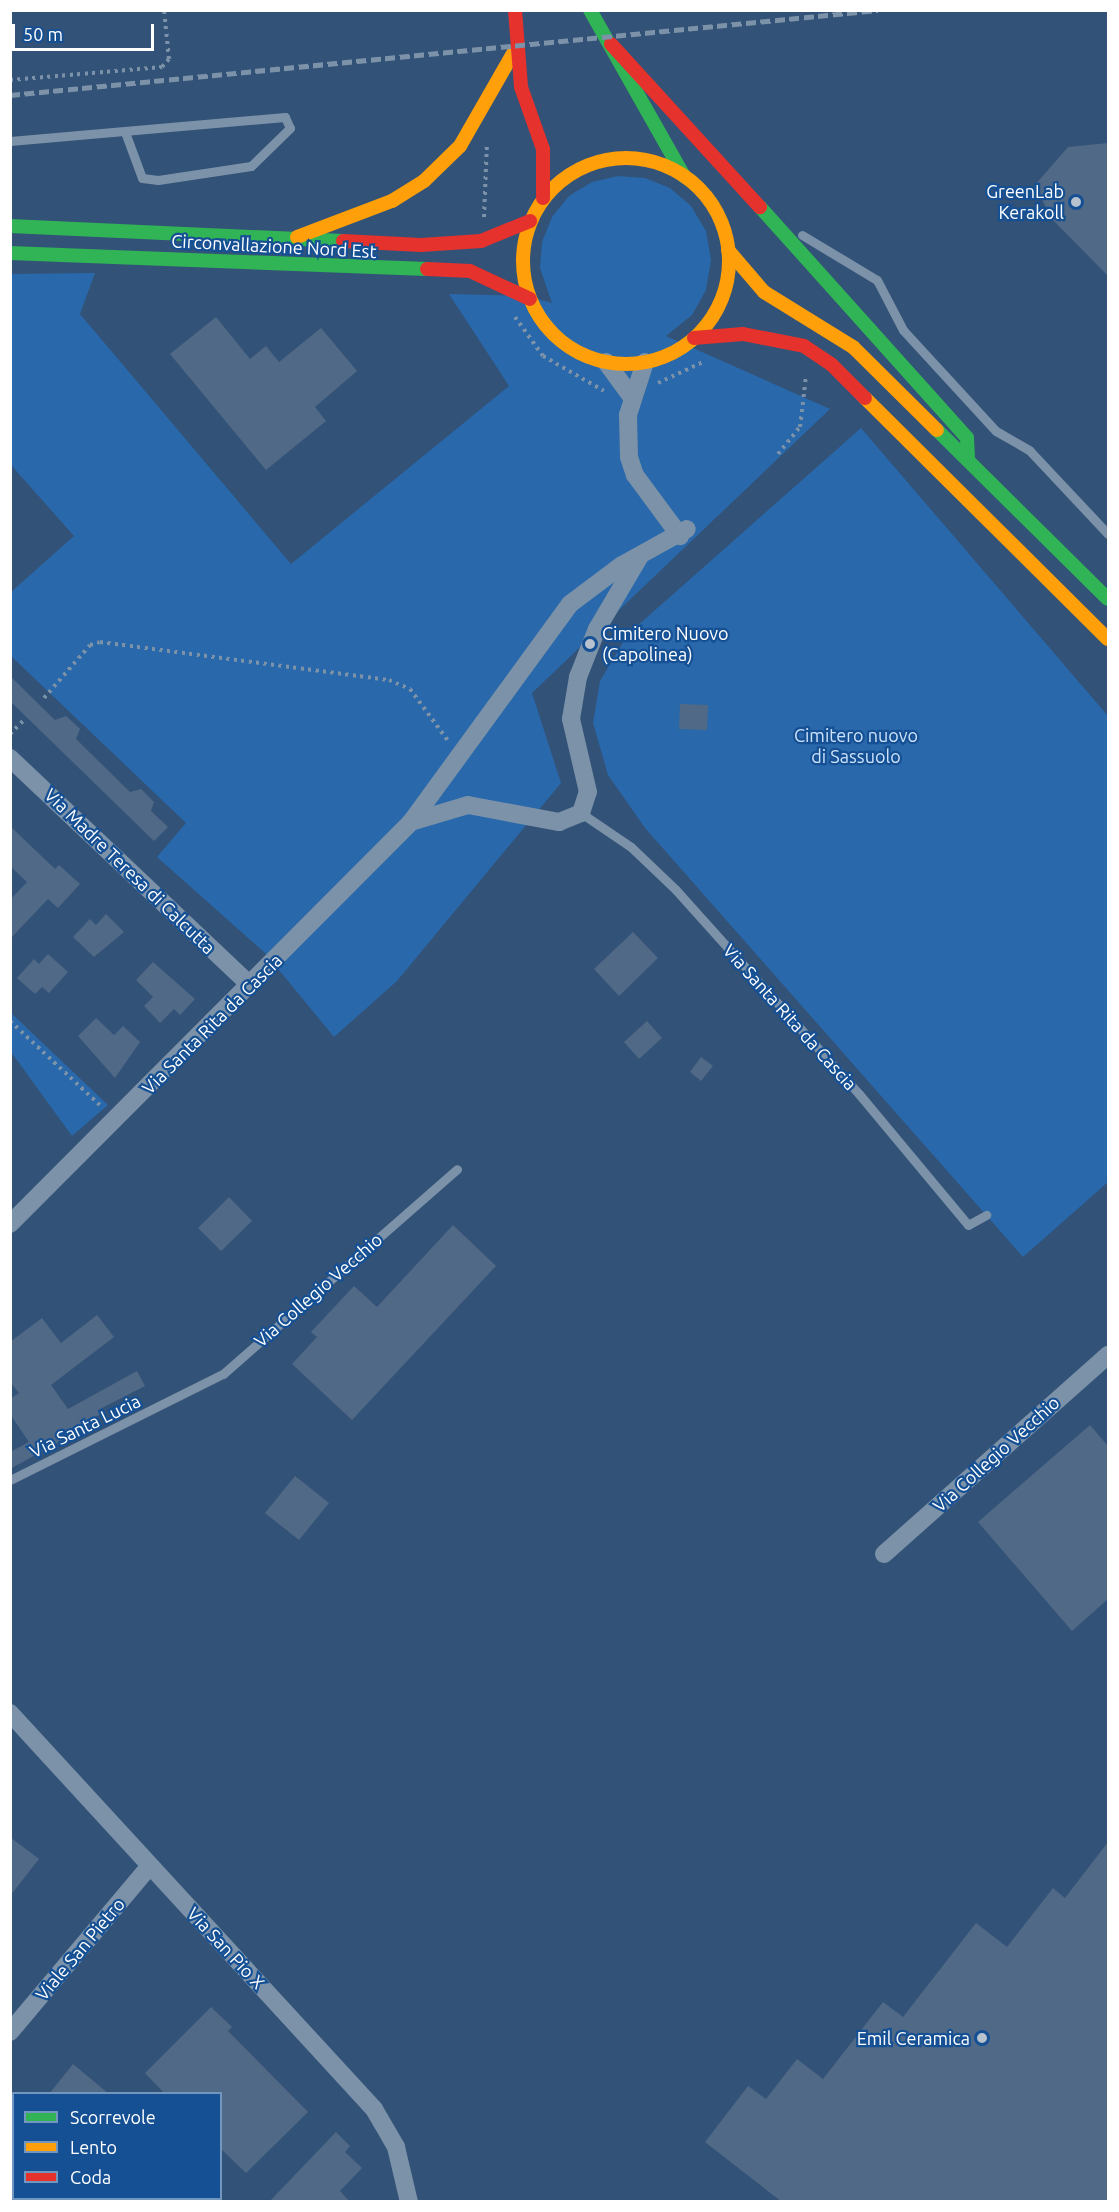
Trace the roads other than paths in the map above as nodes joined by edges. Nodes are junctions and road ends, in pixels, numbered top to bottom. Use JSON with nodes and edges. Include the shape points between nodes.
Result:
{"nodes":[{"id":1,"x":515,"y":10,"type":"edge"},
{"id":2,"x":590,"y":10,"type":"edge"},
{"id":3,"x":611,"y":44,"type":"junction"},
{"id":4,"x":514,"y":50,"type":"junction"},
{"id":5,"x":125,"y":132,"type":"junction"},
{"id":6,"x":10,"y":141,"type":"edge"},
{"id":7,"x":728,"y":175,"type":"junction"},
{"id":8,"x":684,"y":176,"type":"junction"},
{"id":9,"x":543,"y":198,"type":"junction"},
{"id":10,"x":530,"y":221,"type":"junction"},
{"id":11,"x":10,"y":226,"type":"edge"},
{"id":12,"x":297,"y":237,"type":"junction"},
{"id":13,"x":728,"y":250,"type":"junction"},
{"id":14,"x":10,"y":253,"type":"edge"},
{"id":15,"x":530,"y":299,"type":"junction"},
{"id":16,"x":694,"y":338,"type":"junction"},
{"id":17,"x":606,"y":362,"type":"junction"},
{"id":18,"x":645,"y":362,"type":"junction"},
{"id":19,"x":631,"y":396,"type":"junction"},
{"id":20,"x":969,"y":460,"type":"junction"},
{"id":21,"x":1108,"y":534,"type":"edge"},
{"id":22,"x":640,"y":556,"type":"junction"},
{"id":23,"x":578,"y":595,"type":"junction"},
{"id":24,"x":1108,"y":599,"type":"edge"},
{"id":25,"x":605,"y":615,"type":"junction"},
{"id":26,"x":1108,"y":639,"type":"edge"},
{"id":27,"x":10,"y":758,"type":"edge"},
{"id":28,"x":581,"y":813,"type":"junction"},
{"id":29,"x":411,"y":822,"type":"junction"},
{"id":30,"x":250,"y":985,"type":"junction"},
{"id":31,"x":457,"y":1169,"type":"dead end"},
{"id":32,"x":986,"y":1215,"type":"dead end"},
{"id":33,"x":10,"y":1224,"type":"edge"},
{"id":34,"x":1108,"y":1355,"type":"edge"},
{"id":35,"x":173,"y":1402,"type":"joint"},
{"id":36,"x":10,"y":1480,"type":"edge"},
{"id":37,"x":884,"y":1554,"type":"dead end"},
{"id":38,"x":10,"y":1713,"type":"edge"},
{"id":39,"x":150,"y":1866,"type":"junction"},
{"id":40,"x":10,"y":2032,"type":"edge"},
{"id":41,"x":409,"y":2202,"type":"edge"}],
"edges":[{"from":1,"to":4,"type":"main road"},
{"from":2,"to":3,"type":"main road"},
{"from":3,"to":7,"type":"main road"},
{"from":3,"to":8,"type":"main road"},
{"from":4,"to":9,"type":"main road","via":[[521,87],[543,149]]},
{"from":4,"to":12,"type":"main road","name":"Circonvallazione Nord Est","via":[[471,129],[424,181],[383,205]]},
{"from":5,"to":5,"type":"lane","via":[[142,178],[158,180],[251,166],[290,128],[285,117]]},
{"from":5,"to":6,"type":"lane"},
{"from":7,"to":20,"type":"main road","via":[[958,427],[971,446]]},
{"from":7,"to":21,"type":"lane","via":[[743,176],[809,241],[877,280],[903,330],[996,431],[1030,451]]},
{"from":8,"to":9,"type":"main road","via":[[648,160],[609,159],[572,172]]},
{"from":8,"to":13,"type":"main road","via":[[714,208]]},
{"from":9,"to":10,"type":"main road"},
{"from":10,"to":12,"type":"main road","name":"Circonvallazione Nord Est","via":[[462,244],[306,242]]},
{"from":10,"to":15,"type":"main road","via":[[523,256]]},
{"from":11,"to":12,"type":"main road","name":"Circonvallazione Nord Est"},
{"from":13,"to":16,"type":"main road","via":[[722,298]]},
{"from":13,"to":20,"type":"main road","via":[[764,291],[837,334]]},
{"from":14,"to":15,"type":"main road","name":"Circonvallazione Nord Est","via":[[470,271]]},
{"from":15,"to":17,"type":"main road","via":[[553,333],[586,356]]},
{"from":16,"to":18,"type":"main road"},
{"from":16,"to":26,"type":"main road","via":[[744,334],[804,346],[831,364]]},
{"from":17,"to":18,"type":"main road"},
{"from":17,"to":19,"type":"street"},
{"from":18,"to":19,"type":"street","name":"Via Santa Rita da Cascia"},
{"from":19,"to":22,"type":"street","name":"Via Santa Rita da Cascia","via":[[628,438],[635,475],[684,532]]},
{"from":20,"to":24,"type":"main road"},
{"from":22,"to":23,"type":"street","name":"Via Santa Rita da Cascia"},
{"from":22,"to":25,"type":"street"},
{"from":23,"to":25,"type":"street"},
{"from":23,"to":29,"type":"street","name":"Via Santa Rita da Cascia"},
{"from":25,"to":28,"type":"street","via":[[583,660],[572,701],[573,739],[588,792]]},
{"from":27,"to":30,"type":"street","name":"Via Madre Teresa di Calcutta"},
{"from":28,"to":29,"type":"street","name":"Via Santa Rita da Cascia","via":[[559,822],[468,805]]},
{"from":28,"to":32,"type":"lane","name":"Via Santa Rita da Cascia","via":[[632,847],[676,890],[859,1094],[968,1225]]},
{"from":29,"to":30,"type":"street","name":"Via Santa Rita da Cascia"},
{"from":30,"to":33,"type":"street","name":"Via Santa Rita da Cascia"},
{"from":31,"to":35,"type":"lane","name":"Via Collegio Vecchio","via":[[222,1374]]},
{"from":34,"to":37,"type":"street","name":"Via Collegio Vecchio"},
{"from":35,"to":36,"type":"lane","name":"Via Santa Lucia"},
{"from":38,"to":39,"type":"street","name":"Via San Pio X"},
{"from":39,"to":40,"type":"street","name":"Viale San Pietro"},
{"from":39,"to":41,"type":"street","name":"Via San Pio X","via":[[374,2109],[396,2147]]}]}
